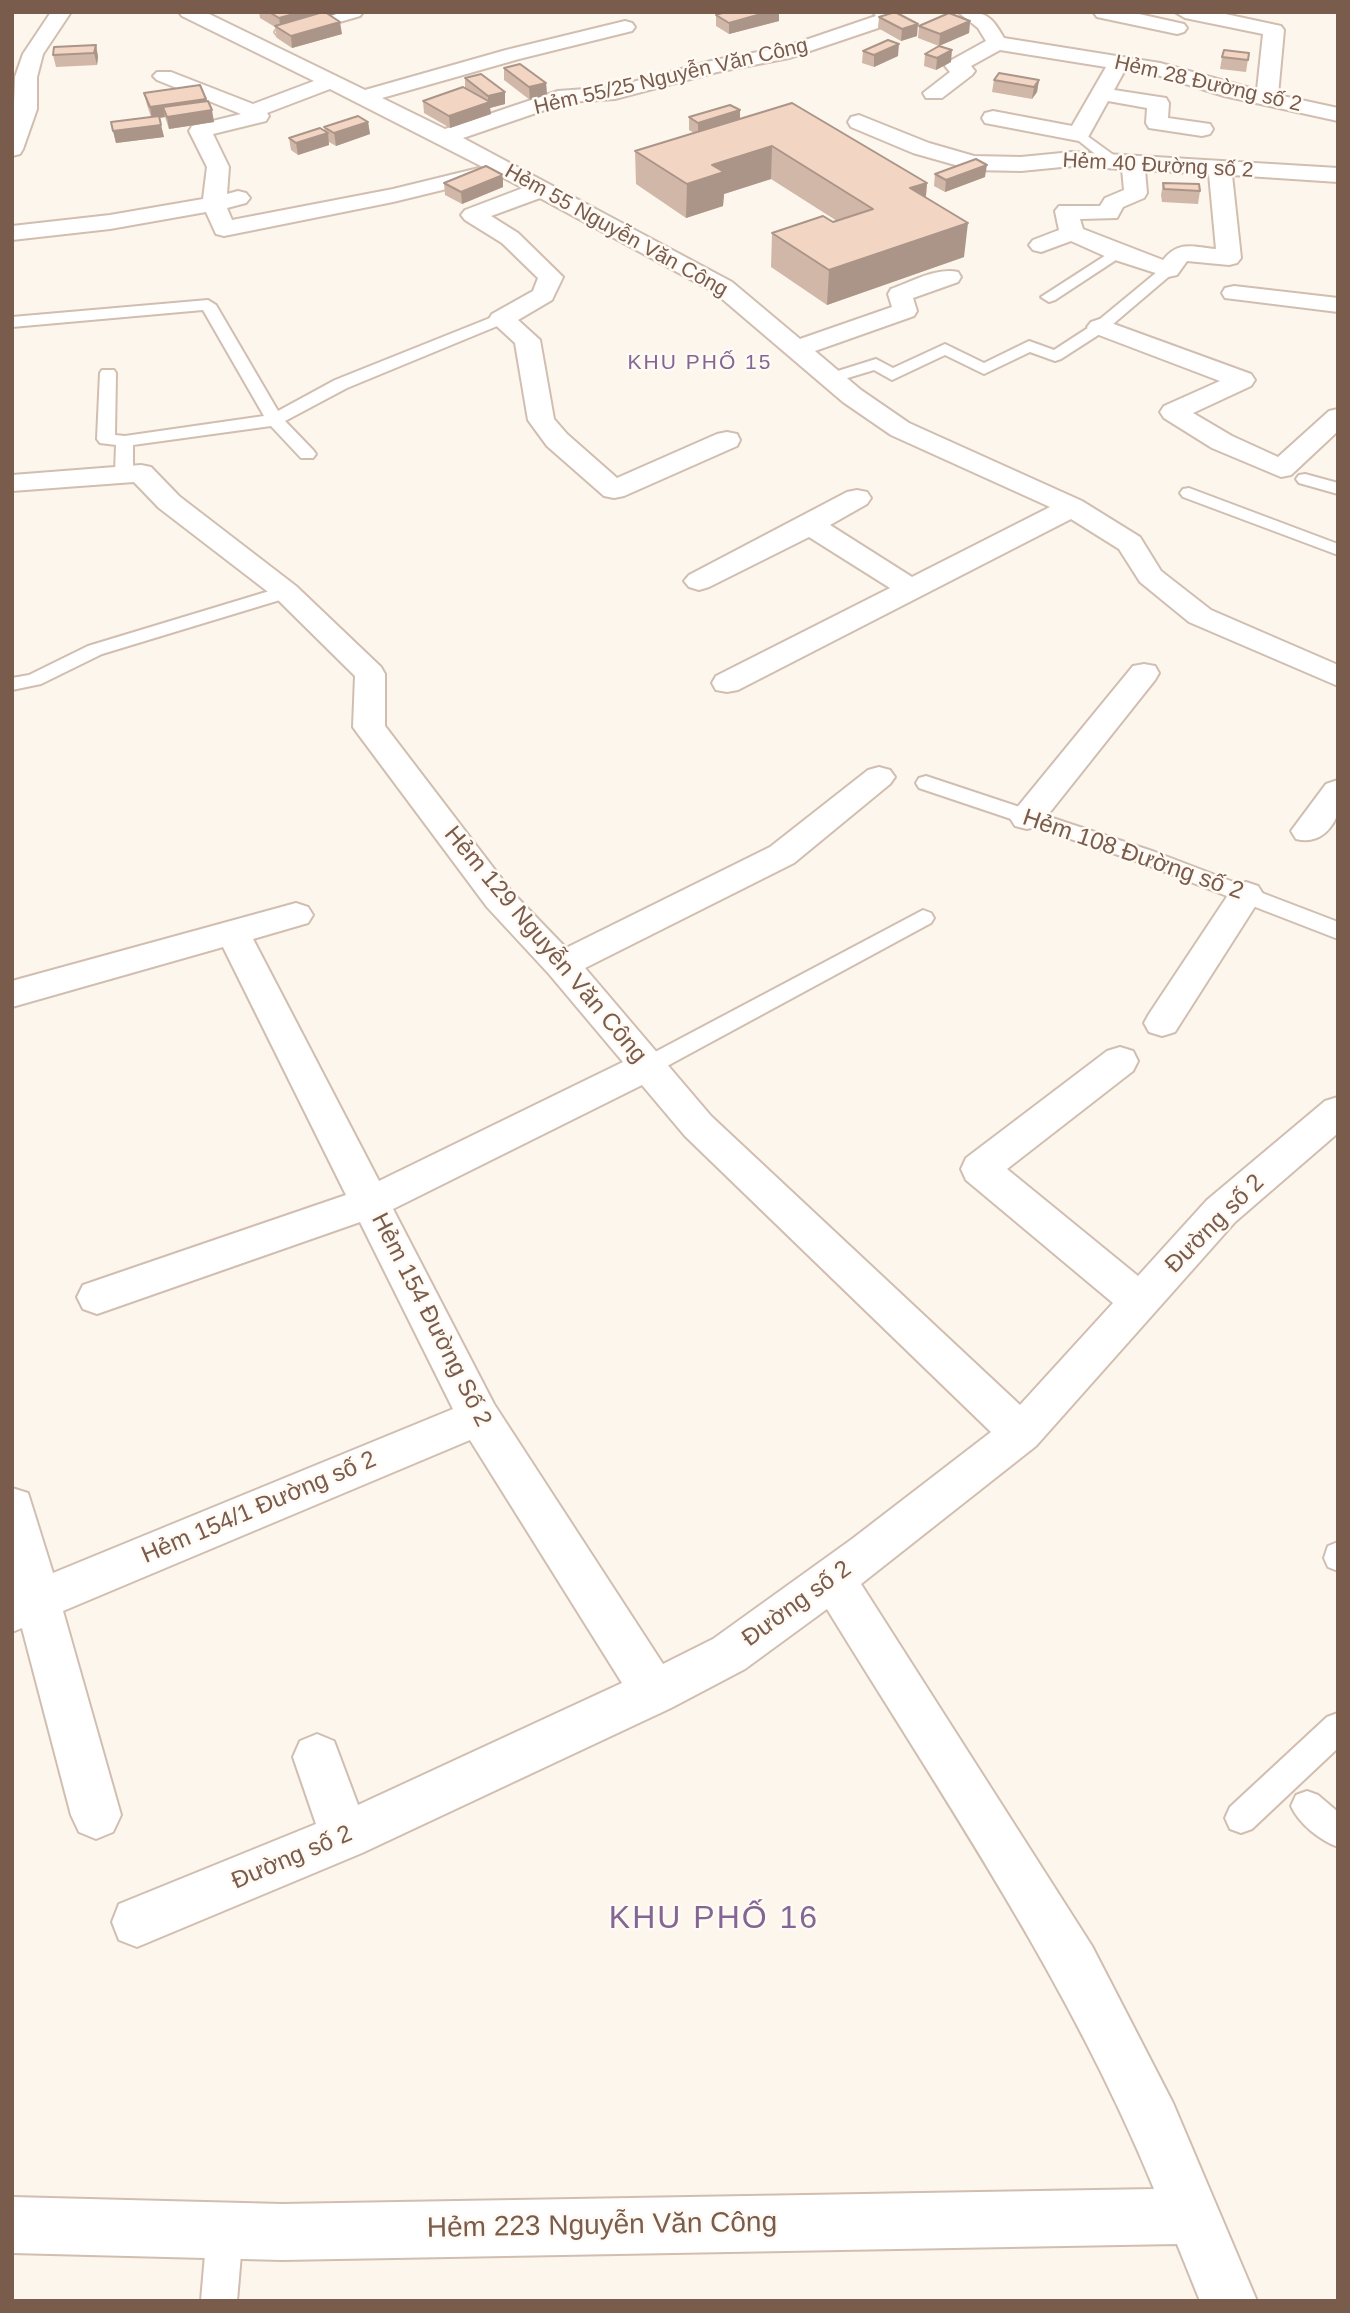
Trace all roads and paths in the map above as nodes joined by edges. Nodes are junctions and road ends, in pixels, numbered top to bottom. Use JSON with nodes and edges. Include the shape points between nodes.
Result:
{"nodes":[{"id":1,"x":61,"y":12,"type":"edge"},
{"id":2,"x":189,"y":12,"type":"edge"},
{"id":3,"x":353,"y":12,"type":"edge"},
{"id":4,"x":884,"y":12,"type":"edge"},
{"id":5,"x":968,"y":12,"type":"edge"},
{"id":6,"x":1104,"y":13,"type":"edge"},
{"id":7,"x":1179,"y":23,"type":"edge"},
{"id":8,"x":625,"y":27,"type":"dead end"},
{"id":9,"x":249,"y":42,"type":"junction"},
{"id":10,"x":997,"y":43,"type":"junction"},
{"id":11,"x":1119,"y":62,"type":"junction"},
{"id":12,"x":164,"y":76,"type":"dead end"},
{"id":13,"x":331,"y":82,"type":"junction"},
{"id":14,"x":934,"y":93,"type":"dead end"},
{"id":15,"x":1101,"y":94,"type":"junction"},
{"id":16,"x":363,"y":97,"type":"junction"},
{"id":17,"x":1266,"y":99,"type":"junction"},
{"id":18,"x":253,"y":111,"type":"junction"},
{"id":19,"x":1338,"y":115,"type":"edge"},
{"id":20,"x":993,"y":118,"type":"dead end"},
{"id":21,"x":859,"y":122,"type":"dead end"},
{"id":22,"x":1202,"y":129,"type":"dead end"},
{"id":23,"x":1079,"y":134,"type":"junction"},
{"id":24,"x":444,"y":137,"type":"junction"},
{"id":25,"x":12,"y":149,"type":"edge"},
{"id":26,"x":1124,"y":162,"type":"junction"},
{"id":27,"x":503,"y":168,"type":"junction"},
{"id":28,"x":1220,"y":168,"type":"junction"},
{"id":29,"x":1338,"y":176,"type":"edge"},
{"id":30,"x":542,"y":189,"type":"junction"},
{"id":31,"x":214,"y":204,"type":"junction"},
{"id":32,"x":12,"y":233,"type":"edge"},
{"id":33,"x":1072,"y":233,"type":"junction"},
{"id":34,"x":1041,"y":245,"type":"dead end"},
{"id":35,"x":1117,"y":253,"type":"junction"},
{"id":36,"x":1168,"y":270,"type":"junction"},
{"id":37,"x":949,"y":277,"type":"dead end"},
{"id":38,"x":1234,"y":293,"type":"dead end"},
{"id":39,"x":1049,"y":297,"type":"dead end"},
{"id":40,"x":1338,"y":305,"type":"edge"},
{"id":41,"x":501,"y":319,"type":"junction"},
{"id":42,"x":12,"y":323,"type":"edge"},
{"id":43,"x":1100,"y":327,"type":"junction"},
{"id":44,"x":797,"y":349,"type":"junction"},
{"id":45,"x":108,"y":373,"type":"dead end"},
{"id":46,"x":831,"y":377,"type":"junction"},
{"id":47,"x":1338,"y":417,"type":"edge"},
{"id":48,"x":275,"y":420,"type":"junction"},
{"id":49,"x":727,"y":440,"type":"dead end"},
{"id":50,"x":307,"y":454,"type":"dead end"},
{"id":51,"x":125,"y":457,"type":"junction"},
{"id":52,"x":1305,"y":479,"type":"dead end"},
{"id":53,"x":12,"y":483,"type":"edge"},
{"id":54,"x":1338,"y":489,"type":"edge"},
{"id":55,"x":1189,"y":493,"type":"dead end"},
{"id":56,"x":857,"y":498,"type":"dead end"},
{"id":57,"x":1072,"y":507,"type":"junction"},
{"id":58,"x":810,"y":525,"type":"junction"},
{"id":59,"x":1338,"y":550,"type":"edge"},
{"id":60,"x":699,"y":581,"type":"dead end"},
{"id":61,"x":910,"y":588,"type":"junction"},
{"id":62,"x":286,"y":592,"type":"junction"},
{"id":63,"x":1144,"y":673,"type":"dead end"},
{"id":64,"x":1338,"y":677,"type":"edge"},
{"id":65,"x":727,"y":683,"type":"dead end"},
{"id":66,"x":12,"y":684,"type":"edge"},
{"id":67,"x":879,"y":777,"type":"dead end"},
{"id":68,"x":926,"y":783,"type":"dead end"},
{"id":69,"x":1338,"y":791,"type":"edge"},
{"id":70,"x":1027,"y":818,"type":"junction"},
{"id":71,"x":1308,"y":831,"type":"dead end"},
{"id":72,"x":1247,"y":894,"type":"junction"},
{"id":73,"x":296,"y":915,"type":"dead end"},
{"id":74,"x":923,"y":918,"type":"dead end"},
{"id":75,"x":1338,"y":931,"type":"edge"},
{"id":76,"x":233,"y":933,"type":"junction"},
{"id":77,"x":562,"y":965,"type":"junction"},
{"id":78,"x":12,"y":994,"type":"edge"},
{"id":79,"x":1162,"y":1023,"type":"dead end"},
{"id":80,"x":1120,"y":1061,"type":"dead end"},
{"id":81,"x":648,"y":1066,"type":"junction"},
{"id":82,"x":1338,"y":1111,"type":"edge"},
{"id":83,"x":370,"y":1202,"type":"junction"},
{"id":84,"x":97,"y":1297,"type":"dead end"},
{"id":85,"x":1140,"y":1301,"type":"junction"},
{"id":86,"x":479,"y":1417,"type":"junction"},
{"id":87,"x":1021,"y":1433,"type":"junction"},
{"id":88,"x":12,"y":1507,"type":"edge"},
{"id":89,"x":833,"y":1579,"type":"junction"},
{"id":90,"x":25,"y":1605,"type":"edge"},
{"id":91,"x":653,"y":1692,"type":"junction"},
{"id":92,"x":1338,"y":1727,"type":"edge"},
{"id":93,"x":317,"y":1757,"type":"dead end"},
{"id":94,"x":1307,"y":1806,"type":"dead end"},
{"id":95,"x":96,"y":1815,"type":"dead end"},
{"id":96,"x":1241,"y":1818,"type":"dead end"},
{"id":97,"x":1338,"y":1832,"type":"edge"},
{"id":98,"x":345,"y":1836,"type":"junction"},
{"id":99,"x":137,"y":1922,"type":"dead end"},
{"id":100,"x":1192,"y":2216,"type":"junction"},
{"id":101,"x":12,"y":2225,"type":"edge"},
{"id":102,"x":225,"y":2231,"type":"junction"},
{"id":103,"x":219,"y":2301,"type":"edge"},
{"id":104,"x":1228,"y":2301,"type":"edge"}],
"edges":[{"from":1,"to":25,"type":"street","via":[[33,54],[26,77],[26,109]]},
{"from":2,"to":9,"type":"street","name":"Hẻm 55 Nguyễn Văn Công"},
{"from":3,"to":9,"type":"street"},
{"from":4,"to":24,"type":"street","name":"Hẻm 55/25 Nguyễn Văn Công","via":[[889,18],[789,52],[615,93],[566,96]]},
{"from":5,"to":10,"type":"street","via":[[986,23]]},
{"from":6,"to":7,"type":"street"},
{"from":7,"to":17,"type":"street","via":[[1274,30]]},
{"from":8,"to":16,"type":"street"},
{"from":9,"to":13,"type":"street","name":"Hẻm 55 Nguyễn Văn Công"},
{"from":10,"to":11,"type":"street","name":"Hẻm 28 Đường số 2"},
{"from":10,"to":14,"type":"street","via":[[955,66],[965,71]]},
{"from":11,"to":15,"type":"street"},
{"from":11,"to":17,"type":"street","name":"Hẻm 28 Đường số 2"},
{"from":12,"to":18,"type":"street"},
{"from":13,"to":16,"type":"street","name":"Hẻm 55 Nguyễn Văn Công"},
{"from":13,"to":18,"type":"street"},
{"from":15,"to":22,"type":"street","via":[[1158,103],[1157,123]]},
{"from":15,"to":23,"type":"street"},
{"from":16,"to":24,"type":"street","name":"Hẻm 55 Nguyễn Văn Công"},
{"from":17,"to":19,"type":"street","name":"Hẻm 28 Đường số 2"},
{"from":18,"to":31,"type":"street","via":[[258,116],[200,131],[218,167]]},
{"from":20,"to":23,"type":"street"},
{"from":21,"to":26,"type":"street","name":"Hẻm 40 Đường số 2","via":[[973,163]]},
{"from":23,"to":26,"type":"lane"},
{"from":24,"to":27,"type":"street","name":"Hẻm 55 Nguyễn Văn Công"},
{"from":26,"to":28,"type":"street","name":"Hẻm 40 Đường số 2"},
{"from":26,"to":33,"type":"street","via":[[1136,193],[1113,203],[1109,213],[1067,211]]},
{"from":27,"to":30,"type":"street","name":"Hẻm 55 Nguyễn Văn Công"},
{"from":27,"to":31,"type":"street","via":[[427,190],[224,229]]},
{"from":28,"to":29,"type":"street","name":"Hẻm 40 Đường số 2"},
{"from":28,"to":36,"type":"street","via":[[1229,258],[1181,253]]},
{"from":30,"to":41,"type":"street","via":[[473,215],[510,238],[551,277],[543,295]]},
{"from":30,"to":44,"type":"street","name":"Hẻm 55 Nguyễn Văn Công","via":[[723,286]]},
{"from":31,"to":32,"type":"street"},
{"from":33,"to":34,"type":"street"},
{"from":33,"to":35,"type":"street"},
{"from":35,"to":36,"type":"street"},
{"from":35,"to":39,"type":"lane"},
{"from":36,"to":43,"type":"lane"},
{"from":37,"to":44,"type":"street","via":[[901,295],[905,311]]},
{"from":38,"to":40,"type":"street"},
{"from":41,"to":48,"type":"lane","via":[[341,384]]},
{"from":41,"to":49,"type":"street","via":[[527,340],[541,420],[614,490]]},
{"from":42,"to":48,"type":"lane","via":[[208,305]]},
{"from":43,"to":46,"type":"lane","via":[[1055,356],[1029,346],[984,369],[945,349],[892,375],[876,364]]},
{"from":43,"to":47,"type":"street","via":[[1242,380],[1173,412],[1222,442],[1281,469]]},
{"from":44,"to":46,"type":"street","name":"Hẻm 55 Nguyễn Văn Công"},
{"from":45,"to":51,"type":"lane","via":[[106,439]]},
{"from":46,"to":57,"type":"street","name":"Hẻm 55 Nguyễn Văn Công","via":[[900,429]]},
{"from":48,"to":50,"type":"lane"},
{"from":48,"to":51,"type":"lane"},
{"from":51,"to":53,"type":"street","name":"Hẻm 129 Nguyễn Văn Công"},
{"from":51,"to":62,"type":"street","name":"Hẻm 129 Nguyễn Văn Công","via":[[169,502]]},
{"from":52,"to":54,"type":"lane"},
{"from":55,"to":59,"type":"lane"},
{"from":56,"to":58,"type":"street"},
{"from":57,"to":61,"type":"street"},
{"from":57,"to":64,"type":"street","name":"Hẻm 55 Nguyễn Văn Công","via":[[1130,543],[1150,576],[1200,616]]},
{"from":58,"to":60,"type":"street"},
{"from":58,"to":61,"type":"street"},
{"from":61,"to":65,"type":"street"},
{"from":62,"to":66,"type":"lane","via":[[95,650],[34,680]]},
{"from":62,"to":77,"type":"street","name":"Hẻm 129 Nguyễn Văn Công","via":[[370,674],[369,727],[499,899]]},
{"from":63,"to":70,"type":"street"},
{"from":67,"to":77,"type":"street","via":[[782,855]]},
{"from":68,"to":70,"type":"lane","name":"Hẻm 108 Đường số 2"},
{"from":69,"to":71,"type":"street"},
{"from":70,"to":72,"type":"lane","name":"Hẻm 108 Đường số 2"},
{"from":72,"to":75,"type":"lane","name":"Hẻm 108 Đường số 2"},
{"from":72,"to":79,"type":"street"},
{"from":73,"to":76,"type":"street"},
{"from":74,"to":81,"type":"lane"},
{"from":76,"to":78,"type":"street"},
{"from":76,"to":83,"type":"street","name":"Hẻm 154 Đường Số 2"},
{"from":77,"to":81,"type":"street","name":"Hẻm 129 Nguyễn Văn Công"},
{"from":80,"to":85,"type":"street","via":[[980,1169]]},
{"from":81,"to":83,"type":"street"},
{"from":81,"to":87,"type":"street","name":"Hẻm 129 Nguyễn Văn Công","via":[[698,1126]]},
{"from":82,"to":85,"type":"street","name":"Đường số 2","via":[[1221,1211]]},
{"from":83,"to":84,"type":"street"},
{"from":83,"to":86,"type":"street","name":"Hẻm 154 Đường Số 2"},
{"from":85,"to":87,"type":"street","name":"Đường số 2"},
{"from":86,"to":90,"type":"street","name":"Hẻm 154/1 Đường số 2"},
{"from":86,"to":91,"type":"street","name":"Hẻm 154 Đường Số 2"},
{"from":87,"to":89,"type":"street","name":"Đường số 2"},
{"from":88,"to":90,"type":"street"},
{"from":89,"to":91,"type":"street","name":"Đường số 2","via":[[729,1654]]},
{"from":89,"to":100,"type":"street","via":[[1074,1964],[1154,2122]]},
{"from":90,"to":95,"type":"street"},
{"from":91,"to":98,"type":"street","name":"Đường số 2"},
{"from":92,"to":96,"type":"lane"},
{"from":93,"to":98,"type":"street"},
{"from":94,"to":97,"type":"lane"},
{"from":98,"to":99,"type":"street","name":"Đường số 2"},
{"from":100,"to":102,"type":"street","name":"Hẻm 223 Nguyễn Văn Công"},
{"from":100,"to":104,"type":"street"},
{"from":101,"to":102,"type":"street","name":"Hẻm 223 Nguyễn Văn Công"},
{"from":102,"to":103,"type":"lane"}]}
